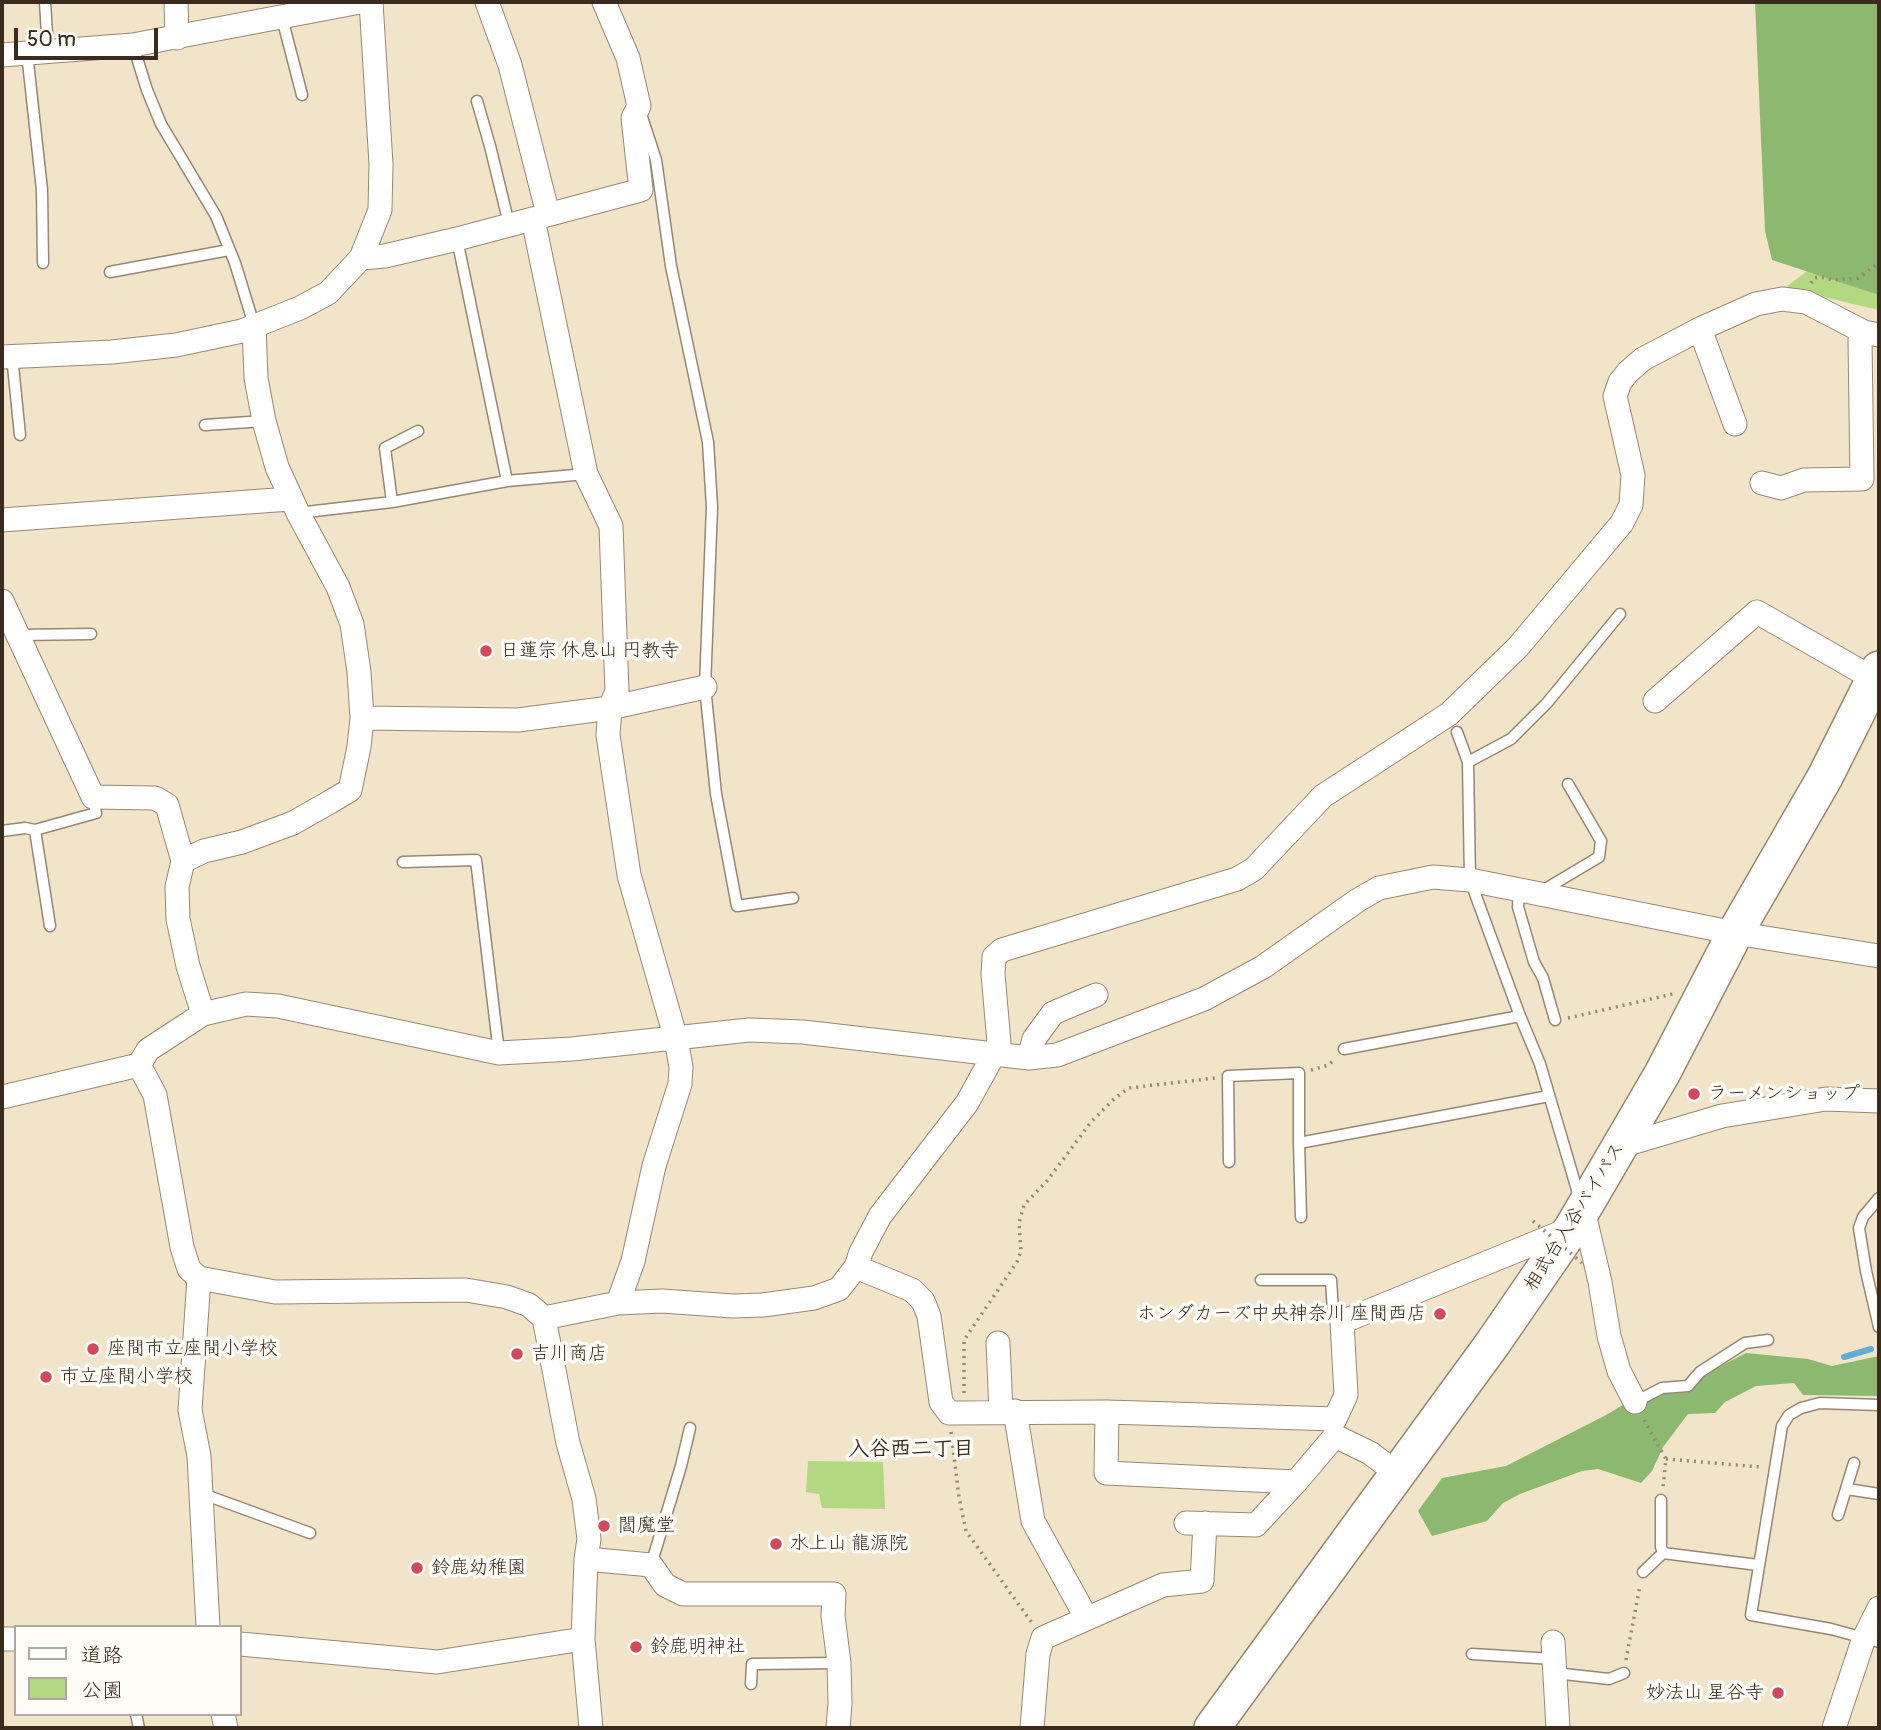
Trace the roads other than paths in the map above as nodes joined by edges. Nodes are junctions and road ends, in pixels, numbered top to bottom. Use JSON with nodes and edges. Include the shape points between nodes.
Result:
{"nodes":[{"id":1,"x":46,"y":2,"type":"edge"},
{"id":2,"x":176,"y":2,"type":"edge"},
{"id":3,"x":360,"y":2,"type":"edge"},
{"id":4,"x":372,"y":2,"type":"edge"},
{"id":5,"x":487,"y":2,"type":"edge"},
{"id":6,"x":604,"y":2,"type":"edge"},
{"id":7,"x":307,"y":7,"type":"edge"},
{"id":8,"x":282,"y":18,"type":"junction"},
{"id":9,"x":177,"y":38,"type":"junction"},
{"id":10,"x":133,"y":45,"type":"junction"},
{"id":11,"x":38,"y":52,"type":"junction"},
{"id":12,"x":2,"y":55,"type":"edge"},
{"id":13,"x":302,"y":95,"type":"dead end"},
{"id":14,"x":477,"y":101,"type":"dead end"},
{"id":15,"x":639,"y":106,"type":"junction"},
{"id":16,"x":541,"y":216,"type":"junction"},
{"id":17,"x":509,"y":224,"type":"junction"},
{"id":18,"x":457,"y":239,"type":"junction"},
{"id":19,"x":229,"y":250,"type":"junction"},
{"id":20,"x":361,"y":258,"type":"junction"},
{"id":21,"x":43,"y":263,"type":"dead end"},
{"id":22,"x":110,"y":272,"type":"dead end"},
{"id":23,"x":254,"y":325,"type":"junction"},
{"id":24,"x":1700,"y":329,"type":"junction"},
{"id":25,"x":1872,"y":333,"type":"edge"},
{"id":26,"x":7,"y":356,"type":"edge"},
{"id":27,"x":264,"y":421,"type":"junction"},
{"id":28,"x":1735,"y":424,"type":"dead end"},
{"id":29,"x":205,"y":425,"type":"dead end"},
{"id":30,"x":418,"y":431,"type":"dead end"},
{"id":31,"x":20,"y":435,"type":"dead end"},
{"id":32,"x":586,"y":474,"type":"junction"},
{"id":33,"x":507,"y":481,"type":"junction"},
{"id":34,"x":1762,"y":483,"type":"dead end"},
{"id":35,"x":392,"y":502,"type":"junction"},
{"id":36,"x":294,"y":506,"type":"junction"},
{"id":37,"x":2,"y":520,"type":"edge"},
{"id":38,"x":2,"y":601,"type":"edge"},
{"id":39,"x":1620,"y":614,"type":"dead end"},
{"id":40,"x":91,"y":634,"type":"dead end"},
{"id":41,"x":18,"y":635,"type":"junction"},
{"id":42,"x":1877,"y":674,"type":"edge"},
{"id":43,"x":705,"y":687,"type":"junction"},
{"id":44,"x":1655,"y":701,"type":"dead end"},
{"id":45,"x":610,"y":708,"type":"junction"},
{"id":46,"x":362,"y":718,"type":"junction"},
{"id":47,"x":1457,"y":732,"type":"dead end"},
{"id":48,"x":1468,"y":762,"type":"junction"},
{"id":49,"x":1568,"y":784,"type":"dead end"},
{"id":50,"x":93,"y":797,"type":"junction"},
{"id":51,"x":2,"y":831,"type":"edge"},
{"id":52,"x":35,"y":831,"type":"junction"},
{"id":53,"x":183,"y":861,"type":"junction"},
{"id":54,"x":403,"y":862,"type":"dead end"},
{"id":55,"x":1470,"y":880,"type":"junction"},
{"id":56,"x":1529,"y":891,"type":"junction"},
{"id":57,"x":793,"y":898,"type":"dead end"},
{"id":58,"x":50,"y":926,"type":"dead end"},
{"id":59,"x":1735,"y":933,"type":"junction"},
{"id":60,"x":1879,"y":956,"type":"edge"},
{"id":61,"x":1096,"y":995,"type":"dead end"},
{"id":62,"x":204,"y":1014,"type":"junction"},
{"id":63,"x":1520,"y":1016,"type":"junction"},
{"id":64,"x":1555,"y":1020,"type":"road end"},
{"id":65,"x":676,"y":1039,"type":"junction"},
{"id":66,"x":1344,"y":1049,"type":"road end"},
{"id":67,"x":499,"y":1053,"type":"junction"},
{"id":68,"x":994,"y":1054,"type":"junction"},
{"id":69,"x":1029,"y":1058,"type":"junction"},
{"id":70,"x":139,"y":1065,"type":"junction"},
{"id":71,"x":1549,"y":1096,"type":"junction"},
{"id":72,"x":2,"y":1097,"type":"edge"},
{"id":73,"x":1879,"y":1101,"type":"edge"},
{"id":74,"x":1299,"y":1143,"type":"junction"},
{"id":75,"x":1621,"y":1146,"type":"junction"},
{"id":76,"x":1228,"y":1162,"type":"dead end"},
{"id":77,"x":1879,"y":1198,"type":"edge"},
{"id":78,"x":1301,"y":1217,"type":"dead end"},
{"id":79,"x":1577,"y":1218,"type":"junction"},
{"id":80,"x":856,"y":1266,"type":"junction"},
{"id":81,"x":199,"y":1278,"type":"junction"},
{"id":82,"x":1261,"y":1280,"type":"dead end"},
{"id":83,"x":618,"y":1303,"type":"junction"},
{"id":84,"x":544,"y":1318,"type":"junction"},
{"id":85,"x":1342,"y":1322,"type":"junction"},
{"id":86,"x":1879,"y":1327,"type":"edge"},
{"id":87,"x":1768,"y":1340,"type":"dead end"},
{"id":88,"x":998,"y":1343,"type":"dead end"},
{"id":89,"x":1635,"y":1402,"type":"joint"},
{"id":90,"x":1879,"y":1405,"type":"edge"},
{"id":91,"x":1008,"y":1411,"type":"junction"},
{"id":92,"x":1107,"y":1412,"type":"junction"},
{"id":93,"x":690,"y":1428,"type":"dead end"},
{"id":94,"x":1854,"y":1463,"type":"dead end"},
{"id":95,"x":1398,"y":1474,"type":"junction"},
{"id":96,"x":1296,"y":1482,"type":"junction"},
{"id":97,"x":1847,"y":1489,"type":"junction"},
{"id":98,"x":200,"y":1493,"type":"junction"},
{"id":99,"x":1879,"y":1494,"type":"edge"},
{"id":100,"x":1661,"y":1500,"type":"road end"},
{"id":101,"x":1838,"y":1515,"type":"dead end"},
{"id":102,"x":310,"y":1533,"type":"dead end"},
{"id":103,"x":1663,"y":1553,"type":"junction"},
{"id":104,"x":586,"y":1559,"type":"junction"},
{"id":105,"x":651,"y":1565,"type":"junction"},
{"id":106,"x":1758,"y":1566,"type":"junction"},
{"id":107,"x":1643,"y":1572,"type":"road end"},
{"id":108,"x":1879,"y":1608,"type":"edge"},
{"id":109,"x":1086,"y":1617,"type":"junction"},
{"id":110,"x":208,"y":1625,"type":"edge"},
{"id":111,"x":583,"y":1639,"type":"junction"},
{"id":112,"x":1872,"y":1640,"type":"edge"},
{"id":113,"x":242,"y":1644,"type":"edge"},
{"id":114,"x":1472,"y":1654,"type":"dead end"},
{"id":115,"x":1554,"y":1658,"type":"junction"},
{"id":116,"x":839,"y":1663,"type":"junction"},
{"id":117,"x":1624,"y":1673,"type":"road end"},
{"id":118,"x":751,"y":1684,"type":"dead end"},
{"id":119,"x":591,"y":1728,"type":"edge"},
{"id":120,"x":838,"y":1728,"type":"edge"},
{"id":121,"x":1031,"y":1728,"type":"edge"},
{"id":122,"x":1212,"y":1728,"type":"edge"},
{"id":123,"x":1558,"y":1728,"type":"edge"},
{"id":124,"x":1834,"y":1728,"type":"edge"}],
"edges":[{"from":1,"to":11,"type":"lane"},
{"from":2,"to":9,"type":"street"},
{"from":3,"to":7,"type":"street"},
{"from":4,"to":20,"type":"street","via":[[380,210]]},
{"from":5,"to":16,"type":"street","via":[[510,65]]},
{"from":6,"to":15,"type":"street","via":[[628,58]]},
{"from":7,"to":8,"type":"street"},
{"from":8,"to":9,"type":"street"},
{"from":8,"to":13,"type":"lane"},
{"from":9,"to":10,"type":"street"},
{"from":10,"to":11,"type":"street"},
{"from":10,"to":19,"type":"lane","via":[[161,124],[216,216]]},
{"from":11,"to":12,"type":"street"},
{"from":11,"to":21,"type":"lane"},
{"from":14,"to":17,"type":"lane"},
{"from":15,"to":16,"type":"street","via":[[633,118],[641,190]]},
{"from":15,"to":43,"type":"lane","via":[[656,160],[671,267],[708,442],[712,507]]},
{"from":16,"to":17,"type":"street"},
{"from":16,"to":32,"type":"street"},
{"from":17,"to":18,"type":"street"},
{"from":18,"to":20,"type":"street"},
{"from":18,"to":33,"type":"lane"},
{"from":19,"to":22,"type":"lane"},
{"from":19,"to":23,"type":"lane"},
{"from":20,"to":23,"type":"street","via":[[328,293]]},
{"from":23,"to":26,"type":"street","via":[[176,345]]},
{"from":23,"to":27,"type":"street","via":[[256,378]]},
{"from":24,"to":25,"type":"street","via":[[1756,304],[1782,299],[1806,302]]},
{"from":24,"to":28,"type":"street"},
{"from":24,"to":68,"type":"street","via":[[1643,359],[1620,382],[1615,396],[1633,475],[1631,505],[1614,533],[1518,647],[1449,714],[1323,796],[1254,869],[1237,879],[1002,950],[993,965],[999,1043]]},
{"from":25,"to":34,"type":"street","via":[[1860,340],[1862,479],[1804,480],[1781,488]]},
{"from":26,"to":31,"type":"lane"},
{"from":27,"to":29,"type":"lane"},
{"from":27,"to":36,"type":"street","via":[[276,467]]},
{"from":30,"to":35,"type":"lane","via":[[385,448]]},
{"from":32,"to":33,"type":"lane"},
{"from":32,"to":45,"type":"street","via":[[611,526],[617,691]]},
{"from":33,"to":35,"type":"lane"},
{"from":35,"to":36,"type":"lane"},
{"from":36,"to":37,"type":"street"},
{"from":36,"to":46,"type":"street","via":[[338,587],[352,624]]},
{"from":38,"to":41,"type":"street"},
{"from":39,"to":48,"type":"lane","via":[[1511,739]]},
{"from":40,"to":41,"type":"lane"},
{"from":41,"to":50,"type":"street"},
{"from":42,"to":44,"type":"street","via":[[1758,612]]},
{"from":42,"to":59,"type":"main road","name":"相武台入谷バイパス","via":[[1825,777]]},
{"from":43,"to":45,"type":"street"},
{"from":43,"to":57,"type":"lane","via":[[716,794],[737,906]]},
{"from":45,"to":46,"type":"street","via":[[518,720]]},
{"from":45,"to":65,"type":"street","via":[[608,735],[629,876]]},
{"from":46,"to":53,"type":"street","via":[[349,790],[293,823]]},
{"from":47,"to":48,"type":"lane"},
{"from":48,"to":55,"type":"lane"},
{"from":49,"to":56,"type":"lane","via":[[1601,841],[1599,857]]},
{"from":50,"to":52,"type":"lane","via":[[96,813]]},
{"from":50,"to":53,"type":"street","via":[[155,798],[167,805]]},
{"from":51,"to":52,"type":"lane"},
{"from":52,"to":58,"type":"lane"},
{"from":53,"to":62,"type":"street","via":[[177,887],[178,919]]},
{"from":54,"to":67,"type":"lane","via":[[476,860]]},
{"from":55,"to":56,"type":"street"},
{"from":55,"to":63,"type":"lane"},
{"from":55,"to":69,"type":"street","via":[[1433,877],[1379,888],[1263,967],[1204,999],[1057,1055]]},
{"from":56,"to":59,"type":"street"},
{"from":56,"to":64,"type":"lane","via":[[1518,907]]},
{"from":59,"to":60,"type":"street"},
{"from":59,"to":75,"type":"main road","name":"相武台入谷バイパス"},
{"from":61,"to":69,"type":"street","via":[[1053,1013],[1034,1039]]},
{"from":62,"to":67,"type":"street","via":[[246,1004],[278,1006]]},
{"from":62,"to":70,"type":"street","via":[[148,1050]]},
{"from":63,"to":66,"type":"lane"},
{"from":63,"to":71,"type":"lane"},
{"from":65,"to":67,"type":"street"},
{"from":65,"to":68,"type":"street","via":[[749,1030],[789,1031]]},
{"from":65,"to":83,"type":"street","via":[[680,1084]]},
{"from":68,"to":69,"type":"street"},
{"from":68,"to":80,"type":"street","via":[[967,1103],[880,1216]]},
{"from":70,"to":72,"type":"street"},
{"from":70,"to":81,"type":"street","via":[[155,1095],[183,1247],[190,1269]]},
{"from":71,"to":74,"type":"lane"},
{"from":71,"to":79,"type":"lane"},
{"from":73,"to":75,"type":"street","via":[[1826,1099],[1722,1116]]},
{"from":74,"to":76,"type":"lane","via":[[1299,1073],[1228,1076]]},
{"from":74,"to":78,"type":"lane"},
{"from":75,"to":79,"type":"main road","name":"相武台入谷バイパス"},
{"from":77,"to":86,"type":"lane","via":[[1859,1228]]},
{"from":79,"to":85,"type":"street"},
{"from":79,"to":89,"type":"street","via":[[1600,1282],[1619,1371]]},
{"from":79,"to":95,"type":"main road","name":"相武台入谷バイパス"},
{"from":80,"to":83,"type":"street","via":[[839,1289],[776,1304]]},
{"from":80,"to":91,"type":"street","via":[[912,1290],[923,1301],[941,1402],[957,1413]]},
{"from":81,"to":84,"type":"street","via":[[275,1292],[466,1290],[507,1297],[529,1305]]},
{"from":81,"to":98,"type":"street","via":[[190,1410]]},
{"from":82,"to":85,"type":"lane","via":[[1331,1280],[1333,1311]]},
{"from":83,"to":84,"type":"street"},
{"from":84,"to":104,"type":"street","via":[[568,1443],[584,1499],[589,1539]]},
{"from":85,"to":92,"type":"street","via":[[1346,1395],[1335,1419]]},
{"from":87,"to":89,"type":"lane","via":[[1745,1343],[1700,1372],[1688,1386],[1662,1388]]},
{"from":88,"to":91,"type":"street"},
{"from":90,"to":106,"type":"lane","via":[[1820,1403],[1789,1415],[1782,1426]]},
{"from":91,"to":92,"type":"street"},
{"from":91,"to":109,"type":"street","via":[[1033,1521]]},
{"from":92,"to":96,"type":"street","via":[[1106,1473]]},
{"from":93,"to":105,"type":"lane"},
{"from":94,"to":97,"type":"lane"},
{"from":95,"to":96,"type":"street","via":[[1370,1453],[1335,1436]]},
{"from":95,"to":122,"type":"main road","name":"相武台入谷バイパス"},
{"from":96,"to":109,"type":"street","via":[[1255,1525],[1195,1523],[1202,1581],[1163,1586]]},
{"from":97,"to":99,"type":"lane"},
{"from":97,"to":101,"type":"lane"},
{"from":98,"to":102,"type":"lane"},
{"from":98,"to":110,"type":"street"},
{"from":100,"to":103,"type":"lane"},
{"from":103,"to":106,"type":"lane"},
{"from":103,"to":107,"type":"lane"},
{"from":104,"to":105,"type":"street"},
{"from":104,"to":111,"type":"street"},
{"from":105,"to":116,"type":"street","via":[[665,1585],[683,1594],[834,1594]]},
{"from":106,"to":112,"type":"lane","via":[[1751,1615]]},
{"from":108,"to":112,"type":"street"},
{"from":109,"to":121,"type":"street","via":[[1043,1638]]},
{"from":111,"to":113,"type":"street","via":[[437,1662]]},
{"from":111,"to":119,"type":"street"},
{"from":112,"to":124,"type":"street"},
{"from":114,"to":115,"type":"lane"},
{"from":115,"to":117,"type":"lane","via":[[1609,1679]]},
{"from":115,"to":123,"type":"street"},
{"from":116,"to":118,"type":"lane","via":[[752,1664]]},
{"from":116,"to":120,"type":"street"}]}
